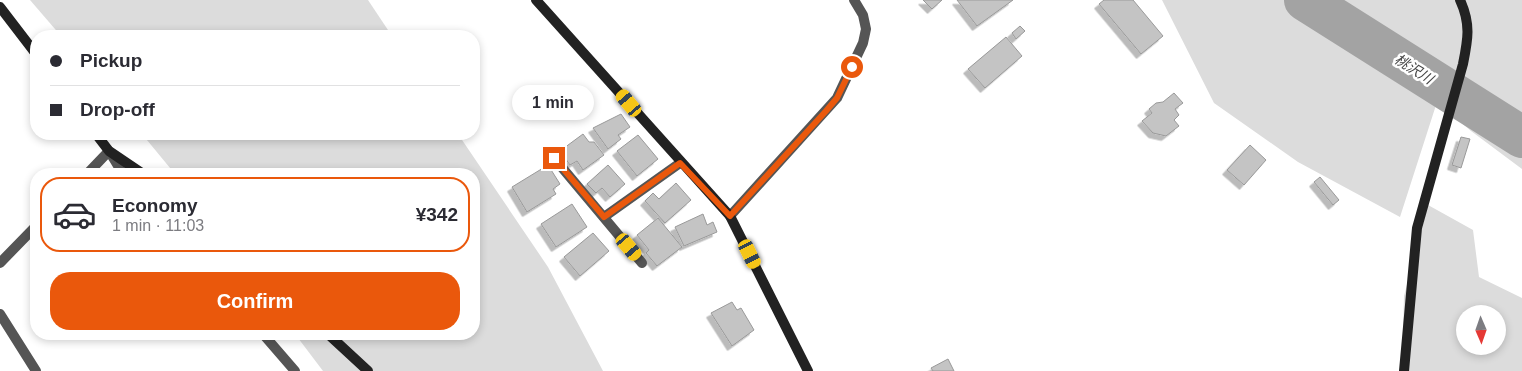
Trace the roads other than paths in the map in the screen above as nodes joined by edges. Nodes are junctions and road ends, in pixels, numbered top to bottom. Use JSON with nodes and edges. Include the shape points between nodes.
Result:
{"nodes":[{"id":1,"x":536,"y":0,"type":"edge"},
{"id":2,"x":854,"y":0,"type":"edge"},
{"id":3,"x":1460,"y":0,"type":"edge"},
{"id":4,"x":0,"y":7,"type":"edge"},
{"id":5,"x":30,"y":46,"type":"edge"},
{"id":6,"x":101,"y":140,"type":"edge"},
{"id":7,"x":109,"y":151,"type":"junction"},
{"id":8,"x":554,"y":158,"type":"dead end"},
{"id":9,"x":680,"y":163,"type":"junction"},
{"id":10,"x":93,"y":168,"type":"edge"},
{"id":11,"x":119,"y":168,"type":"edge"},
{"id":12,"x":134,"y":168,"type":"edge"},
{"id":13,"x":730,"y":216,"type":"junction"},
{"id":14,"x":604,"y":217,"type":"junction"},
{"id":15,"x":30,"y":232,"type":"edge"},
{"id":16,"x":642,"y":262,"type":"dead end"},
{"id":17,"x":0,"y":263,"type":"edge"},
{"id":18,"x":0,"y":314,"type":"edge"},
{"id":19,"x":268,"y":340,"type":"edge"},
{"id":20,"x":334,"y":340,"type":"edge"},
{"id":21,"x":36,"y":371,"type":"edge"},
{"id":22,"x":295,"y":371,"type":"edge"},
{"id":23,"x":368,"y":371,"type":"edge"},
{"id":24,"x":808,"y":371,"type":"edge"},
{"id":25,"x":1404,"y":371,"type":"edge"}],
"edges":[{"from":1,"to":9,"type":"street"},
{"from":2,"to":13,"type":"street","via":[[863,15],[866,29],[863,43],[837,98]]},
{"from":3,"to":25,"type":"street","via":[[1468,16],[1464,64],[1417,228]]},
{"from":4,"to":5,"type":"street"},
{"from":6,"to":7,"type":"street"},
{"from":7,"to":10,"type":"street"},
{"from":7,"to":11,"type":"street"},
{"from":7,"to":12,"type":"street"},
{"from":8,"to":14,"type":"street"},
{"from":9,"to":13,"type":"street"},
{"from":9,"to":14,"type":"street"},
{"from":13,"to":24,"type":"street"},
{"from":14,"to":16,"type":"street"},
{"from":15,"to":17,"type":"street"},
{"from":18,"to":21,"type":"street"},
{"from":19,"to":22,"type":"street"},
{"from":20,"to":23,"type":"street"}]}
